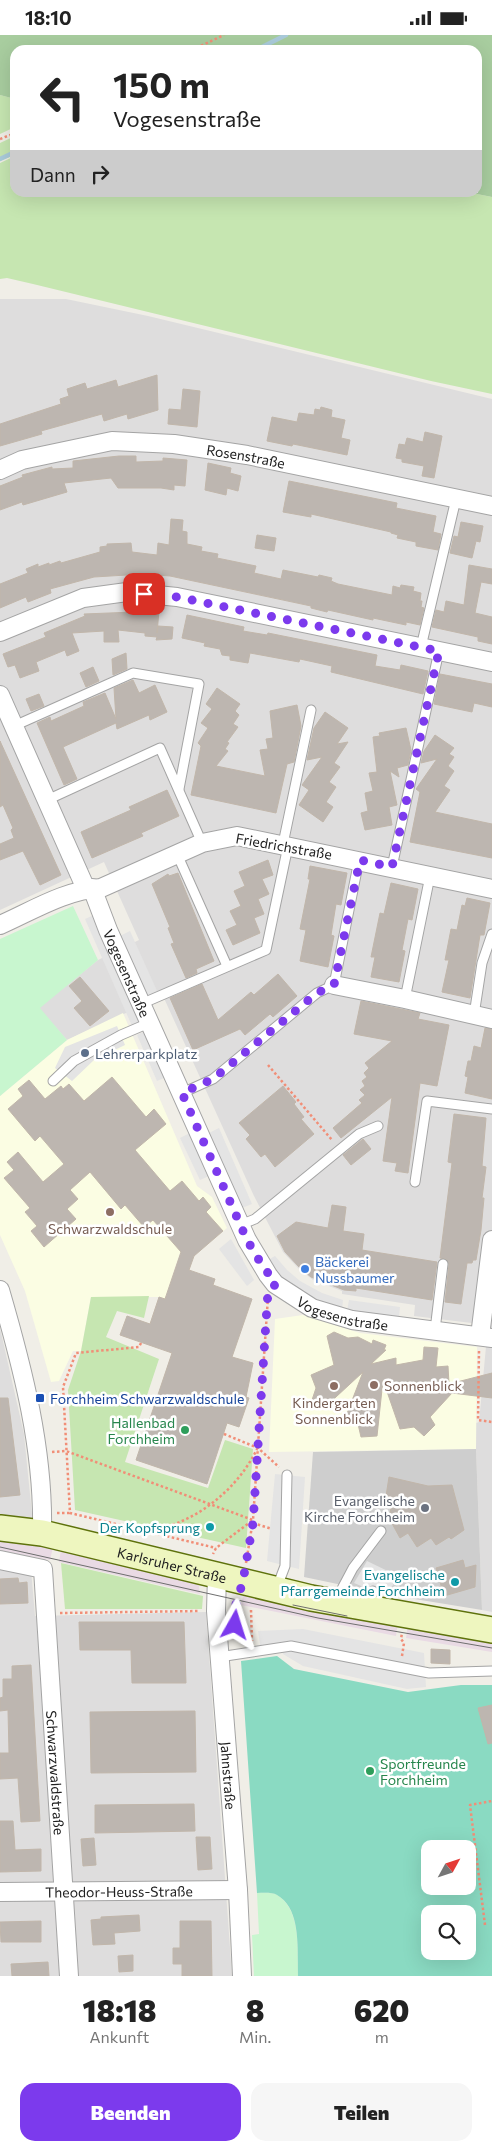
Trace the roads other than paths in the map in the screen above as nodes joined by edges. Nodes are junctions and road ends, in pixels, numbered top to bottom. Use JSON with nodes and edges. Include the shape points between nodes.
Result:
{"nodes":[{"id":1,"x":0,"y":470,"type":"edge"},
{"id":2,"x":456,"y":499,"type":"junction"},
{"id":3,"x":492,"y":506,"type":"edge"},
{"id":4,"x":0,"y":632,"type":"edge"},
{"id":5,"x":421,"y":647,"type":"junction"},
{"id":6,"x":439,"y":651,"type":"junction"},
{"id":7,"x":492,"y":663,"type":"edge"},
{"id":8,"x":0,"y":695,"type":"edge"},
{"id":9,"x":311,"y":710,"type":"dead end"},
{"id":10,"x":14,"y":726,"type":"junction"},
{"id":11,"x":179,"y":789,"type":"junction"},
{"id":12,"x":47,"y":800,"type":"junction"},
{"id":13,"x":202,"y":843,"type":"junction"},
{"id":14,"x":285,"y":845,"type":"junction"},
{"id":15,"x":177,"y":854,"type":"junction"},
{"id":16,"x":360,"y":860,"type":"junction"},
{"id":17,"x":392,"y":867,"type":"junction"},
{"id":18,"x":430,"y":876,"type":"junction"},
{"id":19,"x":89,"y":889,"type":"junction"},
{"id":20,"x":492,"y":889,"type":"edge"},
{"id":21,"x":0,"y":925,"type":"edge"},
{"id":22,"x":492,"y":934,"type":"edge"},
{"id":23,"x":227,"y":965,"type":"junction"},
{"id":24,"x":334,"y":985,"type":"junction"},
{"id":25,"x":406,"y":999,"type":"junction"},
{"id":26,"x":141,"y":1004,"type":"junction"},
{"id":27,"x":474,"y":1015,"type":"junction"},
{"id":28,"x":492,"y":1019,"type":"edge"},
{"id":29,"x":149,"y":1023,"type":"junction"},
{"id":30,"x":53,"y":1081,"type":"dead end"},
{"id":31,"x":182,"y":1093,"type":"junction"},
{"id":32,"x":492,"y":1109,"type":"edge"},
{"id":33,"x":378,"y":1127,"type":"dead end"},
{"id":34,"x":415,"y":1182,"type":"dead end"},
{"id":35,"x":240,"y":1225,"type":"junction"},
{"id":36,"x":491,"y":1249,"type":"edge"},
{"id":37,"x":443,"y":1264,"type":"dead end"},
{"id":38,"x":0,"y":1290,"type":"edge"},
{"id":39,"x":435,"y":1331,"type":"junction"},
{"id":40,"x":484,"y":1337,"type":"edge"},
{"id":41,"x":287,"y":1475,"type":"road end"},
{"id":42,"x":0,"y":1528,"type":"edge"},
{"id":43,"x":381,"y":1531,"type":"dead end"},
{"id":44,"x":42,"y":1533,"type":"junction"},
{"id":45,"x":0,"y":1560,"type":"edge"},
{"id":46,"x":210,"y":1574,"type":"junction"},
{"id":47,"x":276,"y":1589,"type":"junction"},
{"id":48,"x":335,"y":1602,"type":"junction"},
{"id":49,"x":492,"y":1630,"type":"edge"},
{"id":50,"x":228,"y":1656,"type":"junction"},
{"id":51,"x":492,"y":1671,"type":"edge"},
{"id":52,"x":64,"y":1890,"type":"junction"},
{"id":53,"x":238,"y":1890,"type":"junction"},
{"id":54,"x":0,"y":1892,"type":"edge"},
{"id":55,"x":69,"y":1976,"type":"edge"},
{"id":56,"x":242,"y":1976,"type":"edge"}],
"edges":[{"from":1,"to":2,"type":"street","name":"Rosenstraße","via":[[22,460],[112,441],[174,444],[247,455]]},
{"from":2,"to":3,"type":"street","name":"Rosenstraße"},
{"from":2,"to":5,"type":"lane"},
{"from":4,"to":5,"type":"street","via":[[83,598],[127,592],[177,597]]},
{"from":5,"to":6,"type":"street"},
{"from":6,"to":7,"type":"street"},
{"from":6,"to":17,"type":"lane"},
{"from":8,"to":10,"type":"street","name":"Vogesenstraße"},
{"from":9,"to":14,"type":"lane"},
{"from":10,"to":11,"type":"lane","via":[[133,673],[199,684]]},
{"from":10,"to":12,"type":"street","name":"Vogesenstraße"},
{"from":11,"to":12,"type":"lane","via":[[160,748]]},
{"from":11,"to":13,"type":"lane"},
{"from":12,"to":19,"type":"street","name":"Vogesenstraße"},
{"from":13,"to":14,"type":"street","name":"Friedrichstraße","via":[[237,836]]},
{"from":13,"to":15,"type":"street","name":"Friedrichstraße"},
{"from":14,"to":16,"type":"street","name":"Friedrichstraße"},
{"from":14,"to":23,"type":"lane","via":[[266,950]]},
{"from":15,"to":19,"type":"street","name":"Friedrichstraße","via":[[101,888]]},
{"from":15,"to":23,"type":"lane"},
{"from":16,"to":17,"type":"street","name":"Friedrichstraße"},
{"from":16,"to":24,"type":"lane"},
{"from":17,"to":18,"type":"street","name":"Friedrichstraße"},
{"from":18,"to":20,"type":"street","name":"Friedrichstraße"},
{"from":18,"to":25,"type":"lane"},
{"from":19,"to":21,"type":"street","name":"Friedrichstraße","via":[[68,894]]},
{"from":19,"to":26,"type":"street","name":"Vogesenstraße"},
{"from":22,"to":27,"type":"lane","via":[[482,963]]},
{"from":23,"to":26,"type":"lane"},
{"from":24,"to":25,"type":"street"},
{"from":24,"to":31,"type":"lane","via":[[317,993],[213,1079]]},
{"from":25,"to":27,"type":"street"},
{"from":26,"to":29,"type":"street","name":"Vogesenstraße"},
{"from":27,"to":28,"type":"street"},
{"from":29,"to":30,"type":"lane","via":[[74,1061]]},
{"from":29,"to":31,"type":"street","name":"Vogesenstraße"},
{"from":31,"to":35,"type":"street","name":"Vogesenstraße"},
{"from":32,"to":34,"type":"lane","via":[[427,1101]]},
{"from":33,"to":35,"type":"lane","via":[[359,1134],[255,1219]]},
{"from":35,"to":39,"type":"street","name":"Vogesenstraße","via":[[255,1256],[276,1284],[312,1308],[352,1320]]},
{"from":36,"to":40,"type":"street"},
{"from":37,"to":39,"type":"lane"},
{"from":38,"to":44,"type":"street","via":[[26,1386],[38,1453]]},
{"from":39,"to":40,"type":"street","name":"Vogesenstraße"},
{"from":41,"to":47,"type":"lane","via":[[284,1565]]},
{"from":42,"to":44,"type":"street","name":"Karlsruher Straße"},
{"from":43,"to":48,"type":"lane","via":[[353,1568]]},
{"from":44,"to":46,"type":"street","name":"Karlsruher Straße"},
{"from":45,"to":52,"type":"street","name":"Schwarzwaldstraße","via":[[44,1569]]},
{"from":46,"to":47,"type":"street","name":"Karlsruher Straße"},
{"from":46,"to":50,"type":"street","name":"Jahnstraße"},
{"from":47,"to":48,"type":"street","name":"Karlsruher Straße"},
{"from":48,"to":49,"type":"street","name":"Karlsruher Straße","via":[[370,1600],[405,1615]]},
{"from":50,"to":51,"type":"lane","via":[[290,1646],[429,1673]]},
{"from":50,"to":53,"type":"street","name":"Jahnstraße"},
{"from":52,"to":53,"type":"street","name":"Theodor-Heuss-Straße"},
{"from":52,"to":54,"type":"street","name":"Theodor-Heuss-Straße"},
{"from":52,"to":55,"type":"street","name":"Schwarzwaldstraße"},
{"from":53,"to":56,"type":"street","name":"Jahnstraße"}]}
